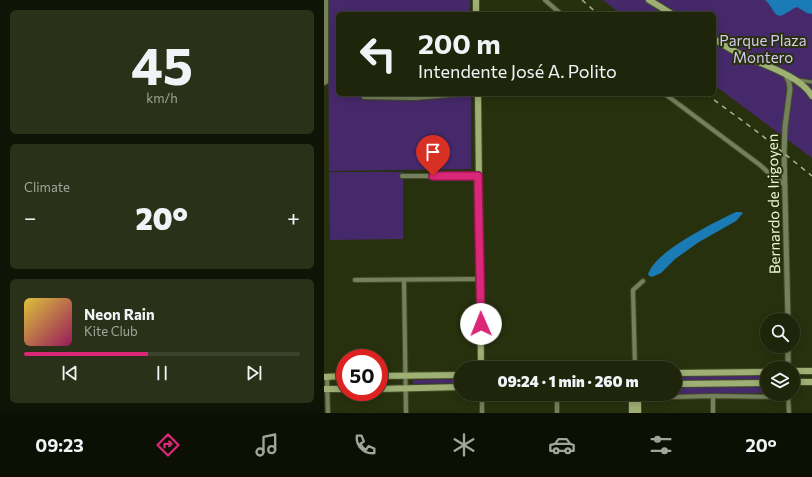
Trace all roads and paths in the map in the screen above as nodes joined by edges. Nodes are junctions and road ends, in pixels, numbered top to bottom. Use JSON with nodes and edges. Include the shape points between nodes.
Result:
{"nodes":[{"id":1,"x":326,"y":0,"type":"edge"},
{"id":2,"x":476,"y":0,"type":"edge"},
{"id":3,"x":545,"y":0,"type":"edge"},
{"id":4,"x":649,"y":0,"type":"edge"},
{"id":5,"x":476,"y":12,"type":"edge"},
{"id":6,"x":559,"y":12,"type":"edge"},
{"id":7,"x":669,"y":12,"type":"edge"},
{"id":8,"x":716,"y":40,"type":"edge"},
{"id":9,"x":786,"y":75,"type":"junction"},
{"id":10,"x":796,"y":80,"type":"junction"},
{"id":11,"x":812,"y":82,"type":"edge"},
{"id":12,"x":324,"y":83,"type":"edge"},
{"id":13,"x":790,"y":89,"type":"junction"},
{"id":14,"x":438,"y":96,"type":"edge"},
{"id":15,"x":478,"y":96,"type":"edge"},
{"id":16,"x":668,"y":96,"type":"edge"},
{"id":17,"x":812,"y":96,"type":"edge"},
{"id":18,"x":364,"y":97,"type":"dead end"},
{"id":19,"x":402,"y":176,"type":"dead end"},
{"id":20,"x":478,"y":176,"type":"junction"},
{"id":21,"x":784,"y":184,"type":"junction"},
{"id":22,"x":480,"y":279,"type":"junction"},
{"id":23,"x":354,"y":280,"type":"dead end"},
{"id":24,"x":404,"y":280,"type":"junction"},
{"id":25,"x":643,"y":281,"type":"dead end"},
{"id":26,"x":788,"y":313,"type":"edge"},
{"id":27,"x":481,"y":361,"type":"edge"},
{"id":28,"x":635,"y":361,"type":"edge"},
{"id":29,"x":800,"y":371,"type":"edge"},
{"id":30,"x":812,"y":371,"type":"edge"},
{"id":31,"x":760,"y":372,"type":"edge"},
{"id":32,"x":682,"y":373,"type":"edge"},
{"id":33,"x":454,"y":375,"type":"edge"},
{"id":34,"x":336,"y":376,"type":"edge"},
{"id":35,"x":388,"y":376,"type":"edge"},
{"id":36,"x":406,"y":376,"type":"junction"},
{"id":37,"x":326,"y":377,"type":"edge"},
{"id":38,"x":800,"y":382,"type":"edge"},
{"id":39,"x":812,"y":382,"type":"edge"},
{"id":40,"x":760,"y":383,"type":"edge"},
{"id":41,"x":682,"y":384,"type":"edge"},
{"id":42,"x":454,"y":387,"type":"edge"},
{"id":43,"x":406,"y":388,"type":"junction"},
{"id":44,"x":326,"y":389,"type":"edge"},
{"id":45,"x":388,"y":389,"type":"edge"},
{"id":46,"x":682,"y":396,"type":"edge"},
{"id":47,"x":713,"y":396,"type":"junction"},
{"id":48,"x":760,"y":396,"type":"edge"},
{"id":49,"x":482,"y":401,"type":"edge"},
{"id":50,"x":557,"y":401,"type":"edge"},
{"id":51,"x":632,"y":401,"type":"edge"},
{"id":52,"x":637,"y":401,"type":"edge"},
{"id":53,"x":788,"y":401,"type":"edge"},
{"id":54,"x":328,"y":413,"type":"edge"},
{"id":55,"x":406,"y":413,"type":"edge"},
{"id":56,"x":482,"y":413,"type":"edge"},
{"id":57,"x":557,"y":413,"type":"edge"},
{"id":58,"x":632,"y":413,"type":"edge"},
{"id":59,"x":638,"y":413,"type":"edge"},
{"id":60,"x":712,"y":413,"type":"edge"},
{"id":61,"x":789,"y":413,"type":"edge"}],
"edges":[{"from":1,"to":12,"type":"street"},
{"from":2,"to":5,"type":"main road"},
{"from":3,"to":6,"type":"street"},
{"from":4,"to":7,"type":"main road"},
{"from":8,"to":9,"type":"main road"},
{"from":9,"to":10,"type":"main road"},
{"from":9,"to":13,"type":"street","name":"Bernardo de Irigoyen"},
{"from":10,"to":11,"type":"street"},
{"from":10,"to":13,"type":"street","name":"Bernardo de Irigoyen"},
{"from":10,"to":17,"type":"main road","via":[[806,87]]},
{"from":13,"to":21,"type":"street","name":"Bernardo de Irigoyen","via":[[785,127]]},
{"from":14,"to":18,"type":"street"},
{"from":15,"to":20,"type":"main road"},
{"from":16,"to":21,"type":"street"},
{"from":19,"to":20,"type":"street"},
{"from":20,"to":22,"type":"main road"},
{"from":21,"to":26,"type":"street","name":"Bernardo de Irigoyen"},
{"from":22,"to":24,"type":"street"},
{"from":22,"to":27,"type":"main road"},
{"from":23,"to":24,"type":"street"},
{"from":24,"to":36,"type":"street"},
{"from":25,"to":28,"type":"street","via":[[633,290]]},
{"from":29,"to":30,"type":"main road"},
{"from":31,"to":32,"type":"main road"},
{"from":33,"to":36,"type":"main road"},
{"from":34,"to":37,"type":"main road"},
{"from":35,"to":36,"type":"main road"},
{"from":36,"to":43,"type":"street"},
{"from":37,"to":44,"type":"street"},
{"from":38,"to":39,"type":"main road"},
{"from":40,"to":41,"type":"main road"},
{"from":42,"to":43,"type":"main road"},
{"from":43,"to":45,"type":"main road"},
{"from":43,"to":55,"type":"street"},
{"from":44,"to":54,"type":"street"},
{"from":46,"to":47,"type":"street"},
{"from":47,"to":48,"type":"street"},
{"from":47,"to":60,"type":"street"},
{"from":49,"to":56,"type":"street"},
{"from":50,"to":57,"type":"street"},
{"from":51,"to":58,"type":"main road"},
{"from":52,"to":59,"type":"main road"},
{"from":53,"to":61,"type":"street"}]}
